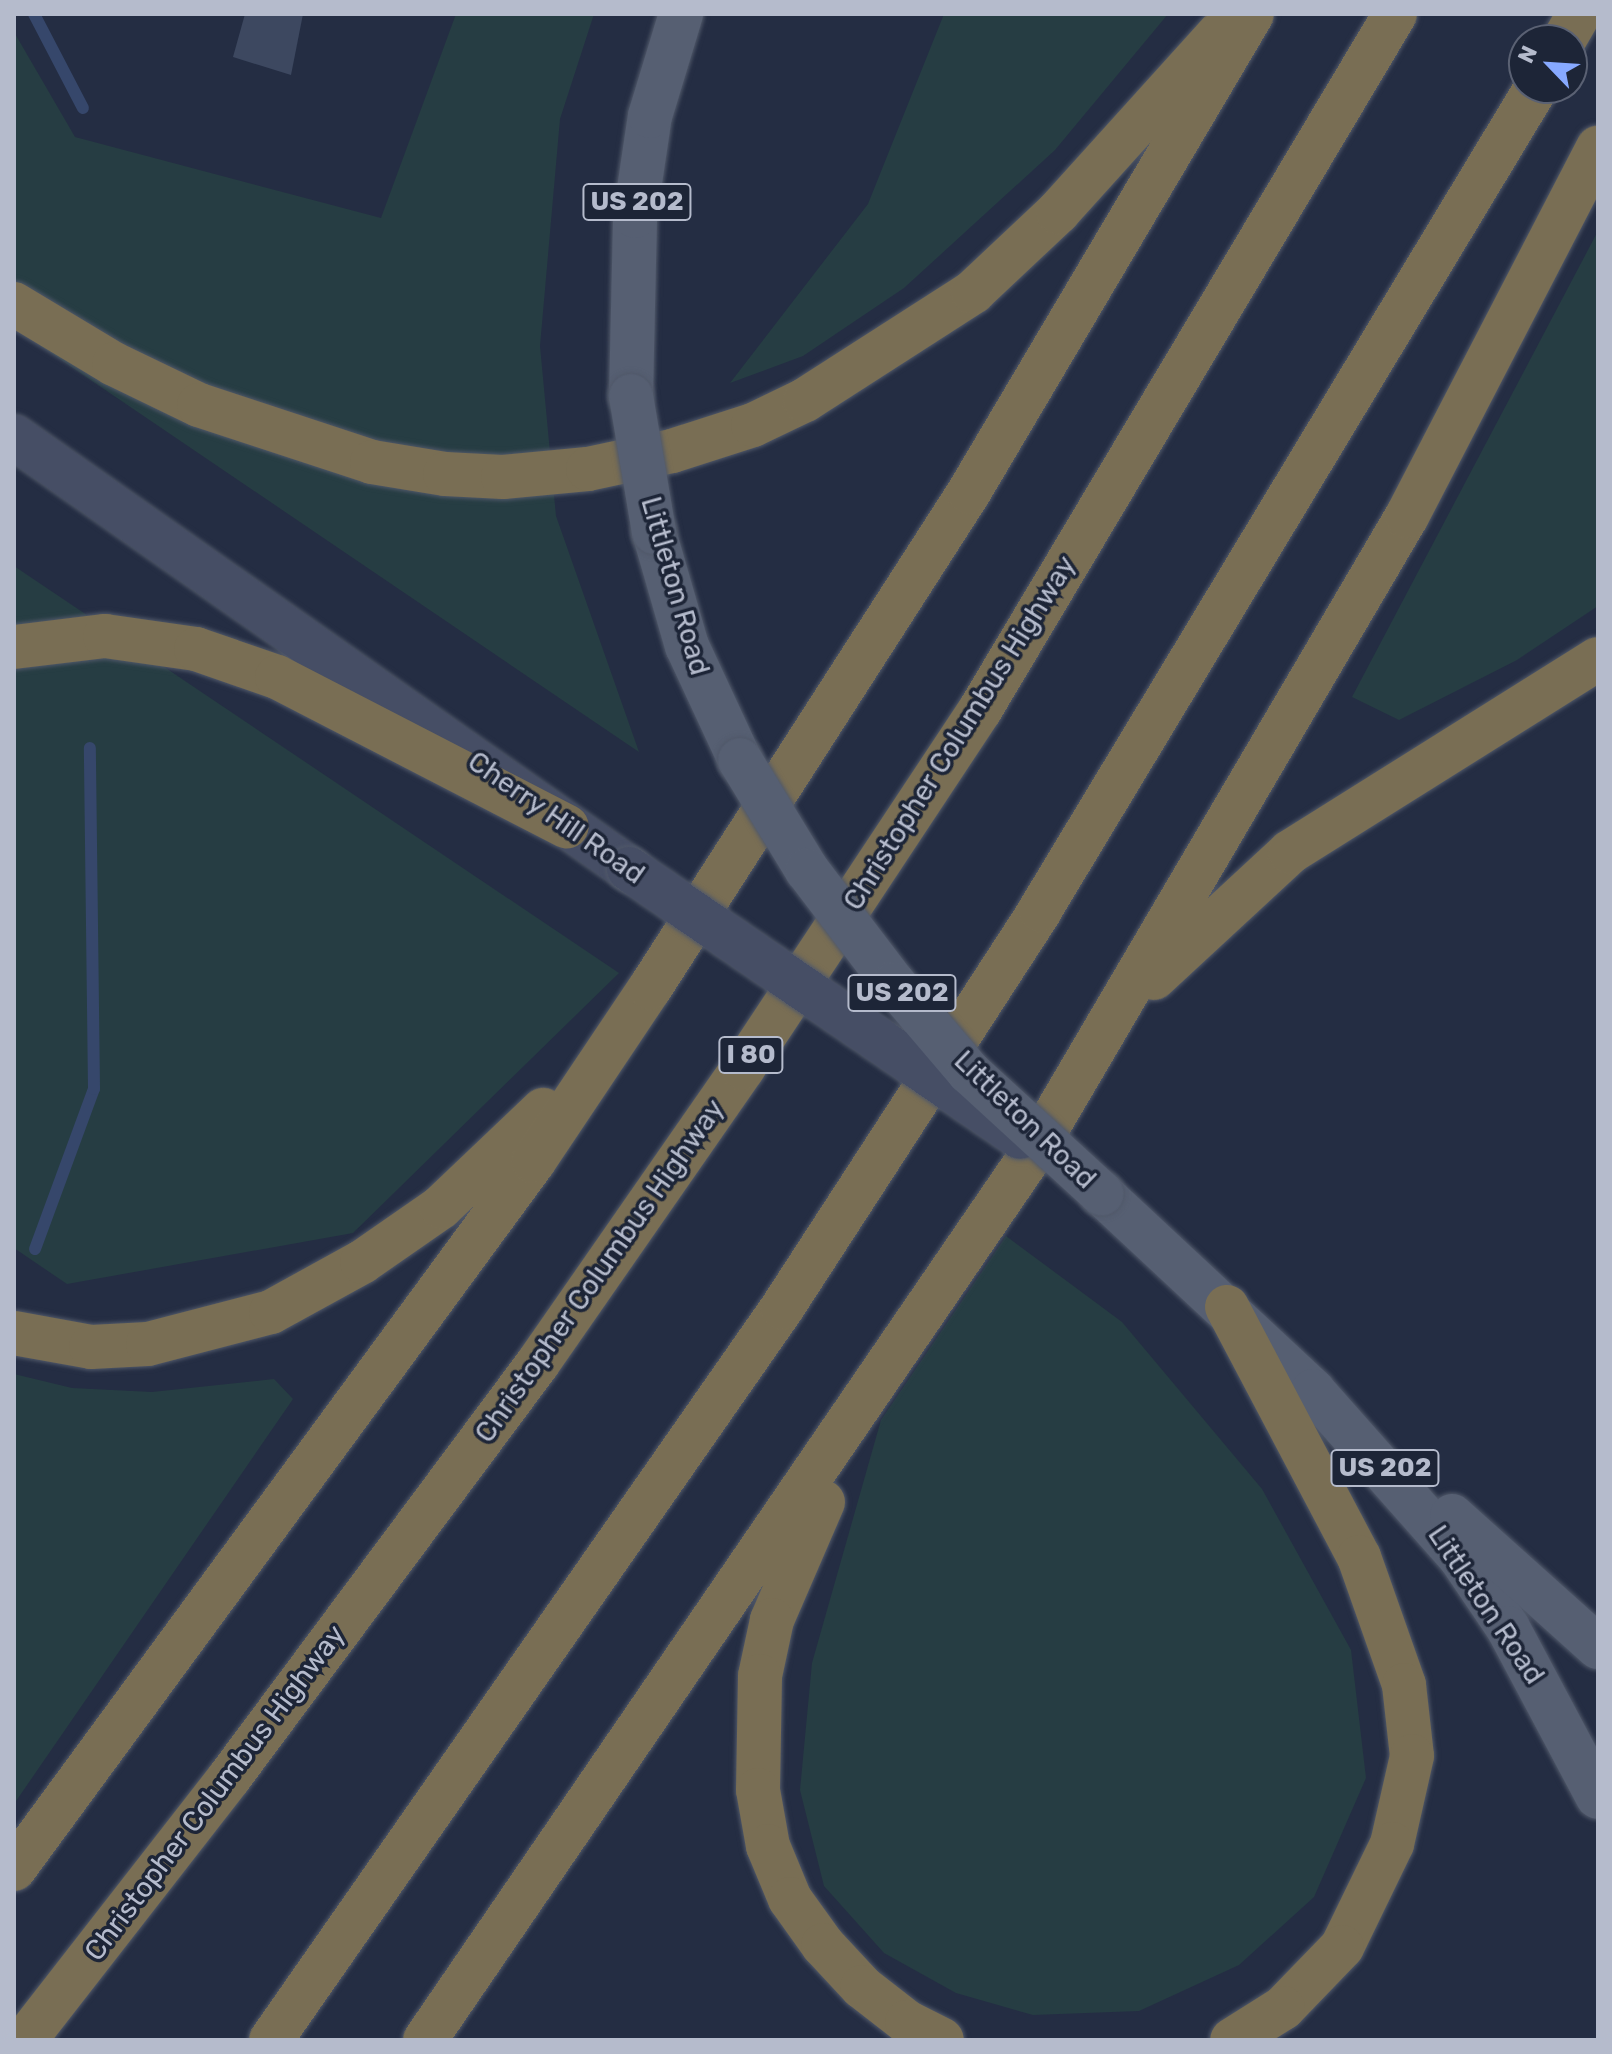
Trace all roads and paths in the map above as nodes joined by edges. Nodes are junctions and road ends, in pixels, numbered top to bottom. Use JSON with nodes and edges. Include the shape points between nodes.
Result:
{"nodes":[{"id":1,"x":681,"y":14,"type":"edge"},
{"id":2,"x":1238,"y":14,"type":"edge"},
{"id":3,"x":1252,"y":14,"type":"edge"},
{"id":4,"x":1395,"y":14,"type":"edge"},
{"id":5,"x":1526,"y":104,"type":"edge"},
{"id":6,"x":1598,"y":148,"type":"edge"},
{"id":7,"x":14,"y":304,"type":"edge"},
{"id":8,"x":14,"y":437,"type":"edge"},
{"id":9,"x":14,"y":647,"type":"edge"},
{"id":10,"x":1598,"y":659,"type":"edge"},
{"id":11,"x":567,"y":827,"type":"junction"},
{"id":12,"x":650,"y":988,"type":"junction"},
{"id":13,"x":1110,"y":1022,"type":"junction"},
{"id":14,"x":1102,"y":1194,"type":"junction"},
{"id":15,"x":1227,"y":1307,"type":"junction"},
{"id":16,"x":14,"y":1333,"type":"edge"},
{"id":17,"x":911,"y":1336,"type":"junction"},
{"id":18,"x":1313,"y":1391,"type":"junction"},
{"id":19,"x":1598,"y":1647,"type":"edge"},
{"id":20,"x":1598,"y":1797,"type":"edge"},
{"id":21,"x":14,"y":1869,"type":"edge"},
{"id":22,"x":25,"y":2040,"type":"edge"},
{"id":23,"x":271,"y":2040,"type":"edge"},
{"id":24,"x":425,"y":2040,"type":"edge"},
{"id":25,"x":942,"y":2040,"type":"edge"},
{"id":26,"x":1232,"y":2040,"type":"edge"}],
"edges":[{"from":1,"to":14,"type":"main road","name":"Littleton Road","number":"US 202","bridge":true,"via":[[650,116],[635,216],[631,396],[654,532],[687,646],[740,760],[807,870],[969,1072]]},
{"from":2,"to":7,"type":"highway","via":[[1058,212],[973,292],[805,400],[753,425],[672,451],[588,469],[503,477],[372,462],[199,405],[114,364]]},
{"from":3,"to":12,"type":"highway","via":[[952,518]]},
{"from":4,"to":22,"type":"highway","name":"Christopher Columbus Highway","number":"I 80","via":[[980,710],[743,1068],[519,1388],[229,1778]]},
{"from":5,"to":23,"type":"highway","via":[[1040,910],[782,1308]]},
{"from":6,"to":13,"type":"highway","via":[[1407,516]]},
{"from":8,"to":11,"type":"main road","name":"Cherry Hill Road"},
{"from":9,"to":11,"type":"highway","via":[[105,636],[196,649],[277,677]]},
{"from":10,"to":13,"type":"highway","via":[[1290,852]]},
{"from":11,"to":14,"type":"main road","name":"Cherry Hill Road","bridge":true},
{"from":12,"to":16,"type":"highway","via":[[515,1142],[441,1207],[311,1293],[231,1325],[148,1344],[91,1347]]},
{"from":12,"to":21,"type":"highway","via":[[534,1161]]},
{"from":13,"to":17,"type":"highway","via":[[1035,1149]]},
{"from":14,"to":15,"type":"main road","name":"Littleton Road","number":"US 202"},
{"from":15,"to":18,"type":"main road","name":"Littleton Road","number":"US 202"},
{"from":15,"to":26,"type":"highway","via":[[1359,1557],[1404,1685],[1412,1756],[1392,1844],[1342,1947],[1283,2008]]},
{"from":17,"to":24,"type":"highway"},
{"from":17,"to":25,"type":"highway","via":[[803,1540],[772,1620],[755,1732],[768,1846],[790,1899],[862,1987],[907,2022]]},
{"from":18,"to":19,"type":"main road"},
{"from":18,"to":20,"type":"main road","name":"Littleton Road","number":"US 202","via":[[1460,1557],[1508,1628]]}]}
